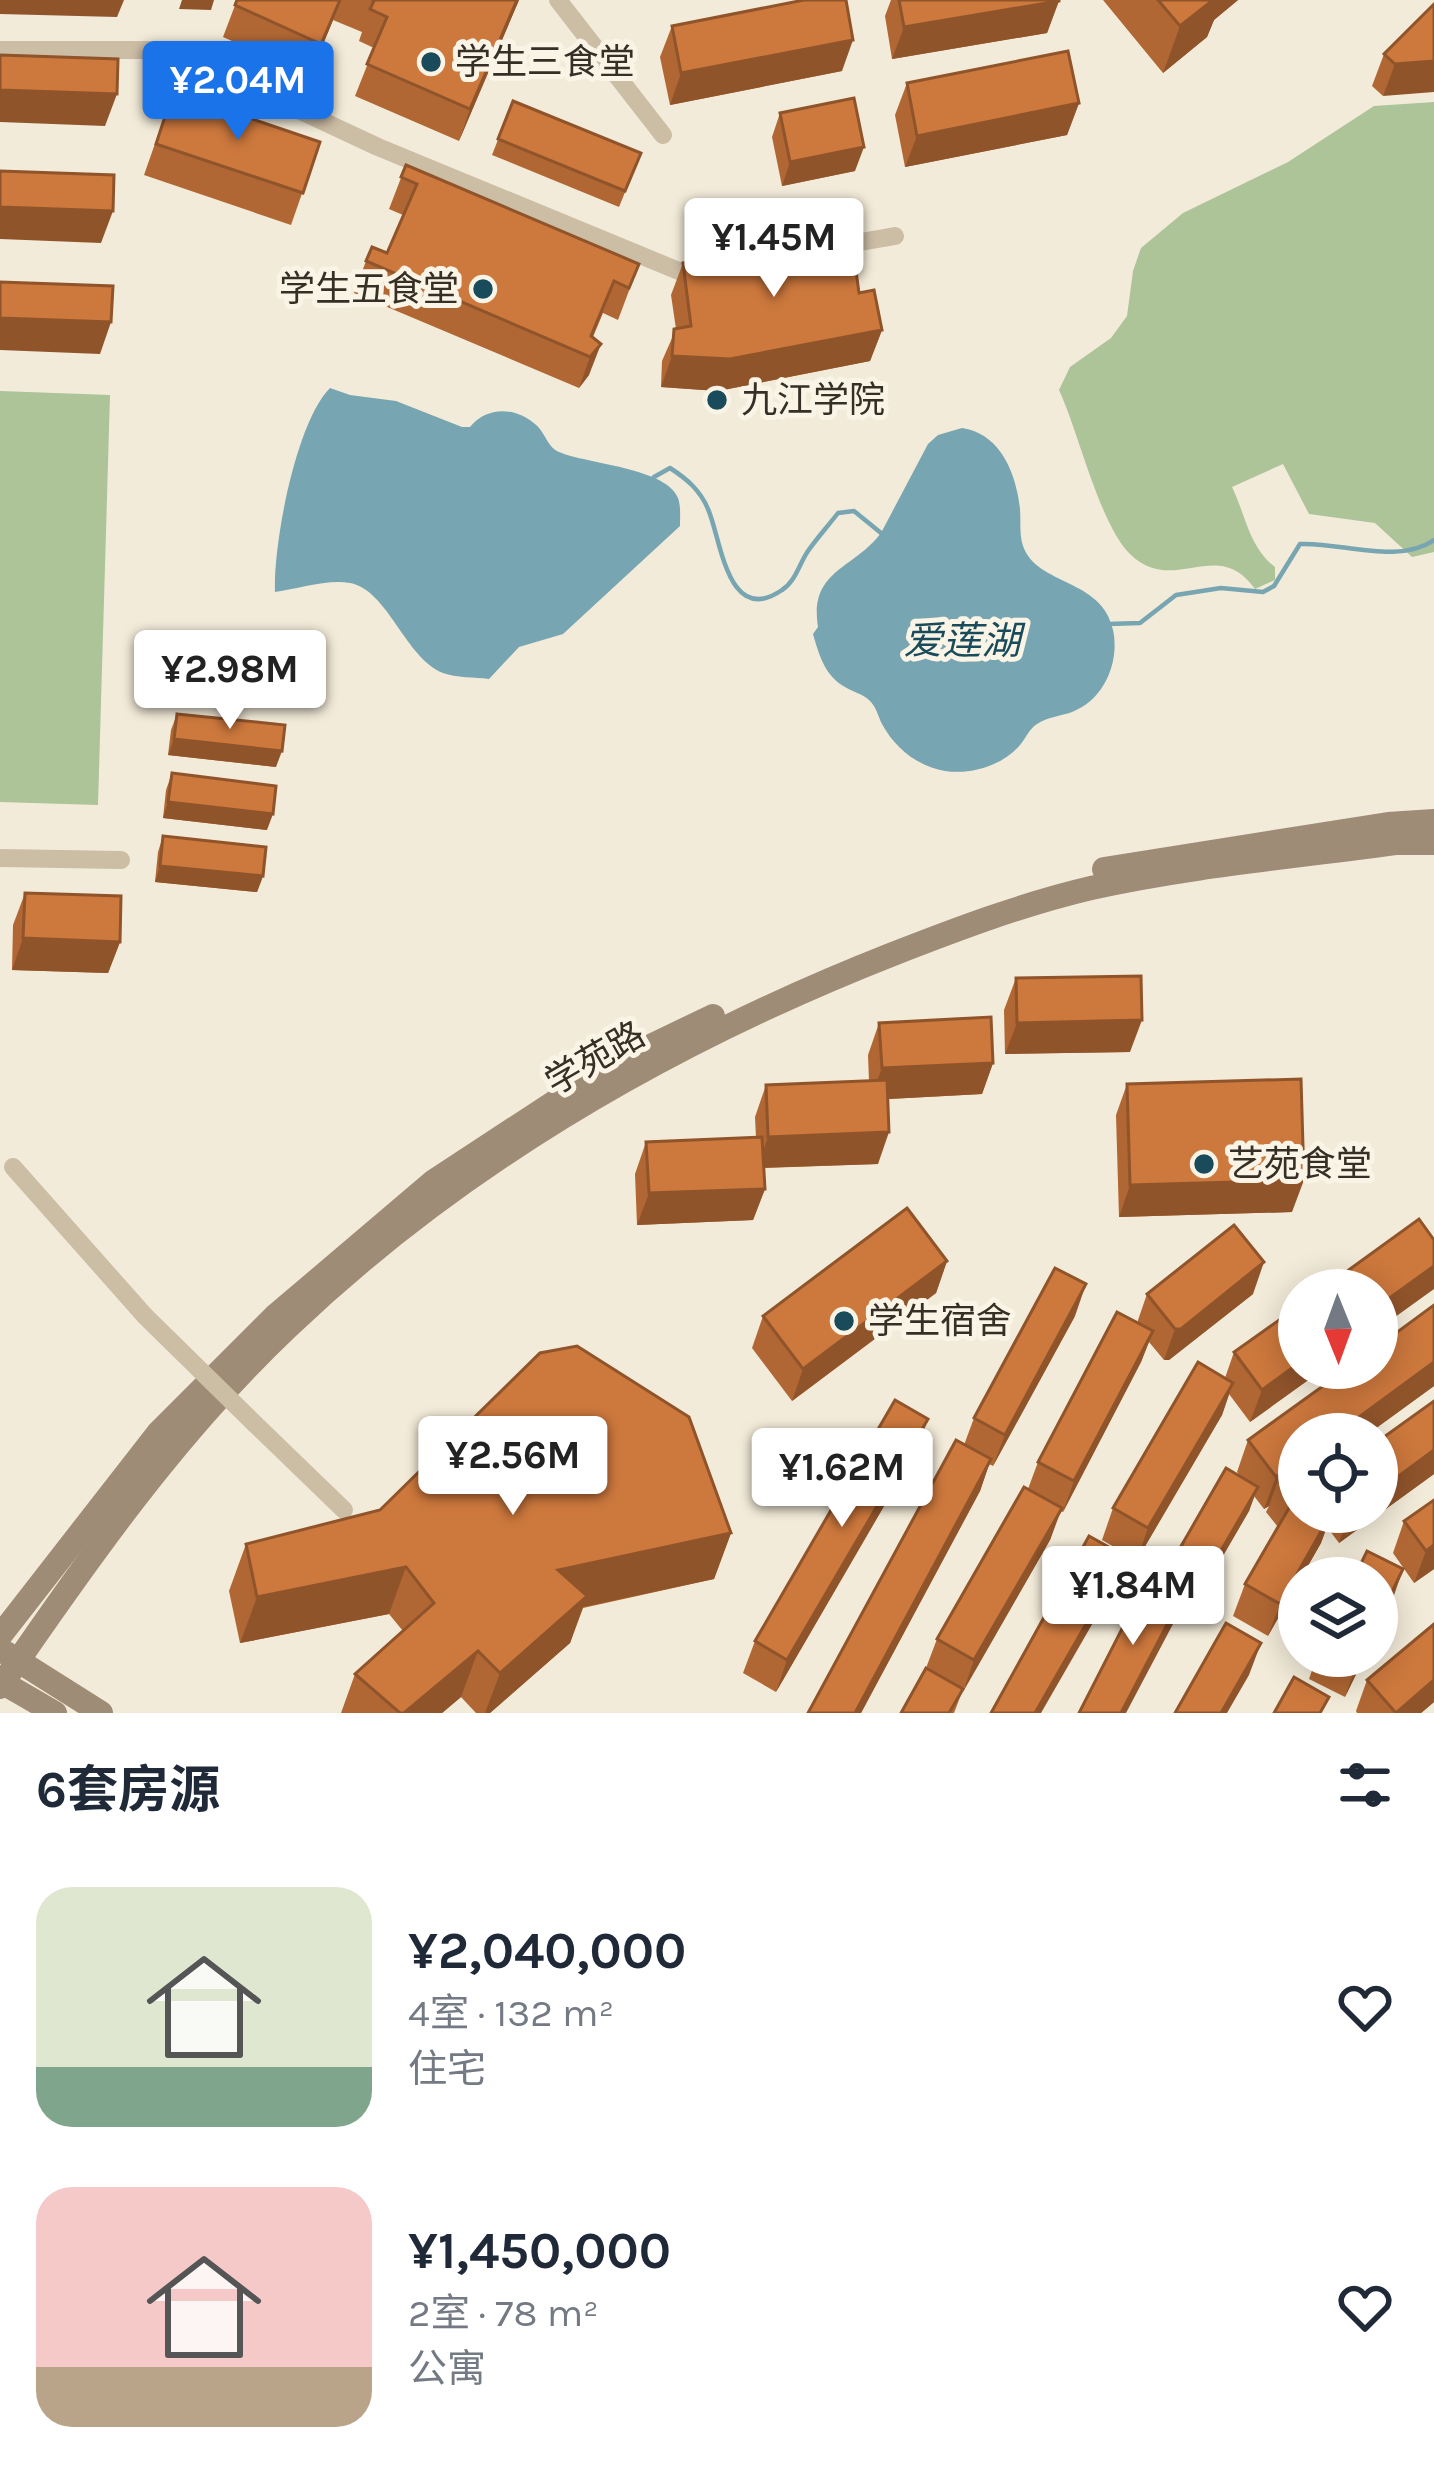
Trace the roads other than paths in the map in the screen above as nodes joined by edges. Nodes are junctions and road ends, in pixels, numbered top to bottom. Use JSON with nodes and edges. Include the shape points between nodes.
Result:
{"nodes":[{"id":1,"x":558,"y":0,"type":"edge"},
{"id":2,"x":0,"y":50,"type":"edge"},
{"id":3,"x":663,"y":135,"type":"dead end"},
{"id":4,"x":895,"y":236,"type":"dead end"},
{"id":5,"x":802,"y":253,"type":"edge"},
{"id":6,"x":709,"y":270,"type":"edge"},
{"id":7,"x":1434,"y":821,"type":"edge"},
{"id":8,"x":1434,"y":843,"type":"edge"},
{"id":9,"x":0,"y":858,"type":"edge"},
{"id":10,"x":122,"y":860,"type":"dead end"},
{"id":11,"x":13,"y":1167,"type":"dead end"},
{"id":12,"x":344,"y":1510,"type":"dead end"},
{"id":13,"x":0,"y":1636,"type":"edge"},
{"id":14,"x":9,"y":1655,"type":"edge"},
{"id":15,"x":1,"y":1684,"type":"edge"},
{"id":16,"x":55,"y":1713,"type":"edge"},
{"id":17,"x":100,"y":1713,"type":"edge"}],
"edges":[{"from":1,"to":3,"type":"street"},
{"from":2,"to":6,"type":"street","via":[[170,50],[640,256],[686,274]]},
{"from":4,"to":5,"type":"street"},
{"from":7,"to":13,"type":"street","name":"学苑路","via":[[1080,874],[806,970],[611,1065],[434,1181],[275,1316],[158,1432]]},
{"from":8,"to":14,"type":"street","name":"学苑路","via":[[1088,889],[803,989],[623,1079],[443,1196],[288,1327],[175,1448]]},
{"from":9,"to":10,"type":"street"},
{"from":11,"to":12,"type":"street","bridge":true,"via":[[145,1316]]},
{"from":14,"to":15,"type":"street","name":"学苑路"},
{"from":14,"to":17,"type":"street"},
{"from":15,"to":16,"type":"street"}]}
